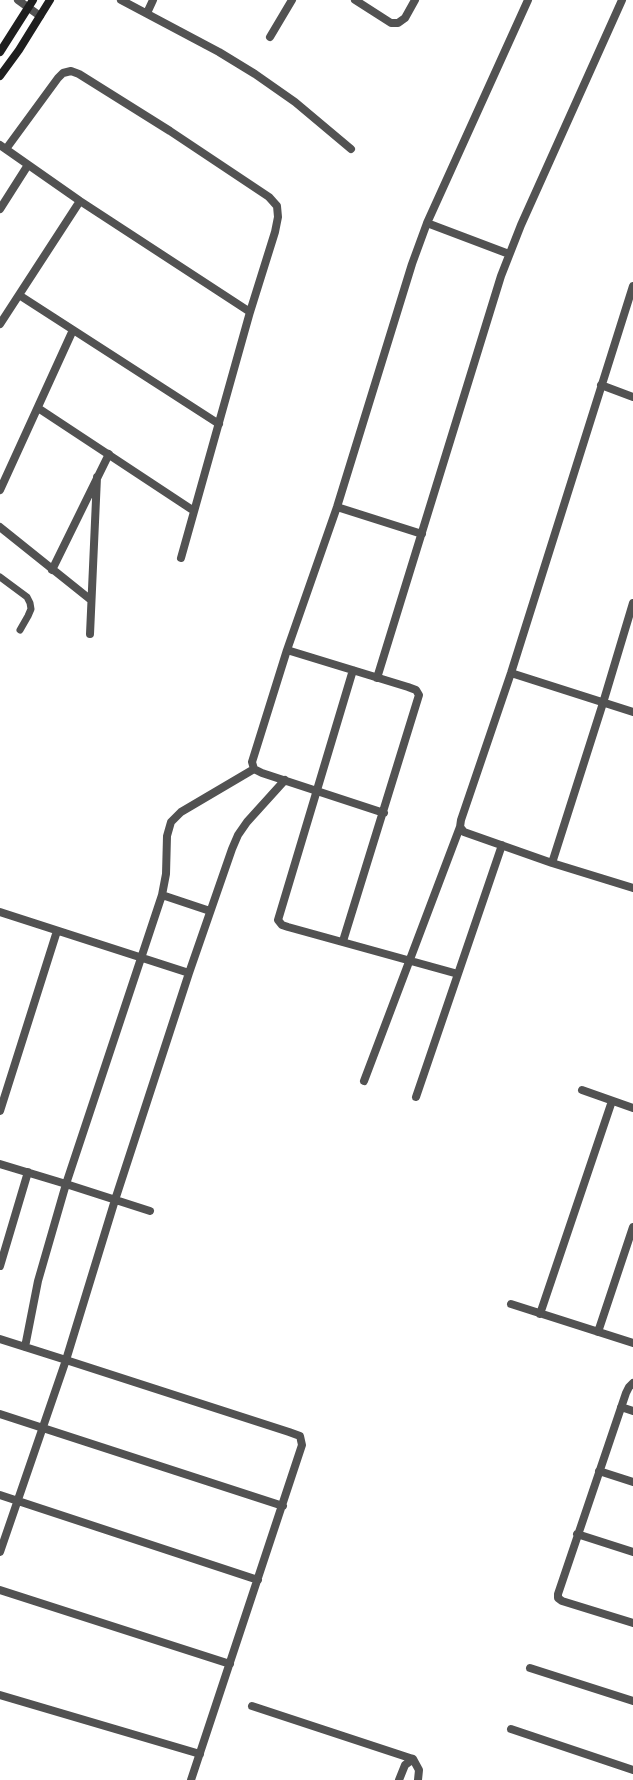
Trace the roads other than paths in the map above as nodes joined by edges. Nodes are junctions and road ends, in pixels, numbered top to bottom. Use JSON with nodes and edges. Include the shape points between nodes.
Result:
{"nodes":[{"id":1,"x":18,"y":0,"type":"edge"},
{"id":2,"x":33,"y":0,"type":"edge"},
{"id":3,"x":50,"y":0,"type":"edge"},
{"id":4,"x":121,"y":0,"type":"edge"},
{"id":5,"x":153,"y":0,"type":"edge"},
{"id":6,"x":292,"y":0,"type":"edge"},
{"id":7,"x":355,"y":0,"type":"edge"},
{"id":8,"x":415,"y":0,"type":"edge"},
{"id":9,"x":528,"y":0,"type":"edge"},
{"id":10,"x":622,"y":0,"type":"edge"},
{"id":11,"x":28,"y":8,"type":"junction"},
{"id":12,"x":147,"y":13,"type":"junction"},
{"id":13,"x":40,"y":16,"type":"junction"},
{"id":14,"x":270,"y":37,"type":"dead end"},
{"id":15,"x":0,"y":52,"type":"edge"},
{"id":16,"x":0,"y":76,"type":"edge"},
{"id":17,"x":3,"y":147,"type":"edge"},
{"id":18,"x":351,"y":149,"type":"dead end"},
{"id":19,"x":28,"y":165,"type":"junction"},
{"id":20,"x":80,"y":201,"type":"junction"},
{"id":21,"x":0,"y":209,"type":"edge"},
{"id":22,"x":427,"y":223,"type":"junction"},
{"id":23,"x":510,"y":254,"type":"junction"},
{"id":24,"x":633,"y":286,"type":"edge"},
{"id":25,"x":20,"y":295,"type":"junction"},
{"id":26,"x":250,"y":312,"type":"junction"},
{"id":27,"x":0,"y":324,"type":"edge"},
{"id":28,"x":73,"y":330,"type":"junction"},
{"id":29,"x":601,"y":385,"type":"junction"},
{"id":30,"x":633,"y":397,"type":"edge"},
{"id":31,"x":38,"y":408,"type":"junction"},
{"id":32,"x":219,"y":424,"type":"junction"},
{"id":33,"x":109,"y":454,"type":"junction"},
{"id":34,"x":97,"y":477,"type":"junction"},
{"id":35,"x":0,"y":490,"type":"edge"},
{"id":36,"x":337,"y":507,"type":"junction"},
{"id":37,"x":194,"y":511,"type":"junction"},
{"id":38,"x":0,"y":527,"type":"edge"},
{"id":39,"x":422,"y":534,"type":"junction"},
{"id":40,"x":181,"y":558,"type":"dead end"},
{"id":41,"x":52,"y":570,"type":"junction"},
{"id":42,"x":0,"y":577,"type":"edge"},
{"id":43,"x":91,"y":600,"type":"junction"},
{"id":44,"x":633,"y":603,"type":"edge"},
{"id":45,"x":20,"y":630,"type":"dead end"},
{"id":46,"x":90,"y":634,"type":"dead end"},
{"id":47,"x":287,"y":650,"type":"junction"},
{"id":48,"x":353,"y":670,"type":"junction"},
{"id":49,"x":511,"y":673,"type":"junction"},
{"id":50,"x":378,"y":678,"type":"junction"},
{"id":51,"x":604,"y":703,"type":"junction"},
{"id":52,"x":633,"y":712,"type":"edge"},
{"id":53,"x":254,"y":769,"type":"junction"},
{"id":54,"x":285,"y":780,"type":"junction"},
{"id":55,"x":317,"y":790,"type":"junction"},
{"id":56,"x":384,"y":812,"type":"junction"},
{"id":57,"x":460,"y":827,"type":"junction"},
{"id":58,"x":502,"y":845,"type":"junction"},
{"id":59,"x":552,"y":863,"type":"junction"},
{"id":60,"x":633,"y":888,"type":"edge"},
{"id":61,"x":162,"y":895,"type":"junction"},
{"id":62,"x":210,"y":911,"type":"junction"},
{"id":63,"x":0,"y":912,"type":"edge"},
{"id":64,"x":57,"y":931,"type":"junction"},
{"id":65,"x":343,"y":941,"type":"junction"},
{"id":66,"x":140,"y":957,"type":"junction"},
{"id":67,"x":410,"y":959,"type":"junction"},
{"id":68,"x":189,"y":972,"type":"junction"},
{"id":69,"x":458,"y":974,"type":"junction"},
{"id":70,"x":364,"y":1081,"type":"dead end"},
{"id":71,"x":582,"y":1090,"type":"dead end"},
{"id":72,"x":416,"y":1097,"type":"dead end"},
{"id":73,"x":612,"y":1101,"type":"junction"},
{"id":74,"x":633,"y":1108,"type":"edge"},
{"id":75,"x":0,"y":1111,"type":"edge"},
{"id":76,"x":0,"y":1164,"type":"edge"},
{"id":77,"x":28,"y":1172,"type":"junction"},
{"id":78,"x":66,"y":1184,"type":"junction"},
{"id":79,"x":115,"y":1200,"type":"junction"},
{"id":80,"x":150,"y":1211,"type":"dead end"},
{"id":81,"x":633,"y":1227,"type":"edge"},
{"id":82,"x":0,"y":1266,"type":"edge"},
{"id":83,"x":511,"y":1304,"type":"dead end"},
{"id":84,"x":540,"y":1314,"type":"junction"},
{"id":85,"x":598,"y":1332,"type":"junction"},
{"id":86,"x":0,"y":1340,"type":"edge"},
{"id":87,"x":633,"y":1343,"type":"edge"},
{"id":88,"x":25,"y":1347,"type":"junction"},
{"id":89,"x":66,"y":1360,"type":"junction"},
{"id":90,"x":633,"y":1383,"type":"edge"},
{"id":91,"x":621,"y":1407,"type":"junction"},
{"id":92,"x":633,"y":1411,"type":"edge"},
{"id":93,"x":0,"y":1414,"type":"edge"},
{"id":94,"x":42,"y":1428,"type":"junction"},
{"id":95,"x":599,"y":1471,"type":"junction"},
{"id":96,"x":633,"y":1482,"type":"edge"},
{"id":97,"x":0,"y":1495,"type":"edge"},
{"id":98,"x":18,"y":1501,"type":"junction"},
{"id":99,"x":283,"y":1506,"type":"junction"},
{"id":100,"x":577,"y":1534,"type":"junction"},
{"id":101,"x":0,"y":1552,"type":"edge"},
{"id":102,"x":633,"y":1552,"type":"edge"},
{"id":103,"x":258,"y":1580,"type":"junction"},
{"id":104,"x":0,"y":1590,"type":"edge"},
{"id":105,"x":633,"y":1623,"type":"edge"},
{"id":106,"x":230,"y":1664,"type":"junction"},
{"id":107,"x":530,"y":1668,"type":"dead end"},
{"id":108,"x":0,"y":1695,"type":"edge"},
{"id":109,"x":633,"y":1701,"type":"edge"},
{"id":110,"x":252,"y":1706,"type":"dead end"},
{"id":111,"x":511,"y":1730,"type":"dead end"},
{"id":112,"x":200,"y":1754,"type":"junction"},
{"id":113,"x":413,"y":1759,"type":"junction"},
{"id":114,"x":633,"y":1770,"type":"edge"},
{"id":115,"x":191,"y":1780,"type":"edge"},
{"id":116,"x":398,"y":1780,"type":"edge"},
{"id":117,"x":418,"y":1780,"type":"edge"}],
"edges":[{"from":1,"to":11,"type":"street"},
{"from":2,"to":11,"type":"main road"},
{"from":3,"to":13,"type":"main road"},
{"from":4,"to":12,"type":"street"},
{"from":5,"to":12,"type":"street"},
{"from":6,"to":14,"type":"street"},
{"from":7,"to":8,"type":"street","via":[[391,23],[398,23],[404,18]]},
{"from":9,"to":22,"type":"street"},
{"from":10,"to":23,"type":"street"},
{"from":11,"to":13,"type":"street"},
{"from":11,"to":15,"type":"main road"},
{"from":12,"to":18,"type":"street","via":[[255,74]]},
{"from":13,"to":16,"type":"main road"},
{"from":17,"to":19,"type":"street"},
{"from":17,"to":26,"type":"street","via":[[58,78],[63,73],[71,71],[170,131],[269,196],[277,206],[278,217]]},
{"from":19,"to":20,"type":"street"},
{"from":19,"to":21,"type":"street"},
{"from":20,"to":25,"type":"street"},
{"from":20,"to":26,"type":"street"},
{"from":22,"to":23,"type":"street"},
{"from":22,"to":36,"type":"street"},
{"from":23,"to":39,"type":"street"},
{"from":24,"to":29,"type":"street"},
{"from":25,"to":27,"type":"street"},
{"from":25,"to":28,"type":"street"},
{"from":26,"to":32,"type":"street"},
{"from":28,"to":31,"type":"street"},
{"from":28,"to":32,"type":"street"},
{"from":29,"to":30,"type":"street"},
{"from":29,"to":49,"type":"street"},
{"from":31,"to":33,"type":"street"},
{"from":31,"to":35,"type":"street"},
{"from":32,"to":37,"type":"street"},
{"from":33,"to":34,"type":"street"},
{"from":33,"to":37,"type":"street"},
{"from":34,"to":41,"type":"street"},
{"from":34,"to":43,"type":"street"},
{"from":36,"to":39,"type":"street"},
{"from":36,"to":47,"type":"street"},
{"from":37,"to":40,"type":"street"},
{"from":38,"to":41,"type":"street"},
{"from":39,"to":50,"type":"street"},
{"from":41,"to":43,"type":"street"},
{"from":42,"to":45,"type":"lane","via":[[27,597],[30,603],[31,609]]},
{"from":43,"to":46,"type":"street"},
{"from":44,"to":51,"type":"street"},
{"from":47,"to":48,"type":"street"},
{"from":47,"to":53,"type":"street","via":[[253,755]]},
{"from":48,"to":50,"type":"street"},
{"from":48,"to":55,"type":"street"},
{"from":49,"to":51,"type":"street"},
{"from":49,"to":57,"type":"street"},
{"from":50,"to":56,"type":"street","via":[[416,690],[419,695]]},
{"from":51,"to":52,"type":"street"},
{"from":51,"to":59,"type":"street"},
{"from":53,"to":54,"type":"street"},
{"from":53,"to":61,"type":"street","via":[[180,812],[171,822],[167,836],[166,874]]},
{"from":54,"to":55,"type":"street"},
{"from":54,"to":62,"type":"street","via":[[246,822],[238,835]]},
{"from":55,"to":56,"type":"street"},
{"from":55,"to":65,"type":"street","via":[[278,920],[288,927]]},
{"from":56,"to":65,"type":"street"},
{"from":57,"to":58,"type":"street","via":[[464,832]]},
{"from":57,"to":67,"type":"street"},
{"from":58,"to":59,"type":"street"},
{"from":58,"to":69,"type":"street"},
{"from":59,"to":60,"type":"street"},
{"from":61,"to":62,"type":"street"},
{"from":61,"to":66,"type":"street"},
{"from":62,"to":68,"type":"street"},
{"from":63,"to":64,"type":"street"},
{"from":64,"to":66,"type":"street"},
{"from":64,"to":75,"type":"street"},
{"from":65,"to":67,"type":"street"},
{"from":66,"to":68,"type":"street"},
{"from":66,"to":78,"type":"street"},
{"from":67,"to":69,"type":"street"},
{"from":67,"to":70,"type":"street"},
{"from":68,"to":79,"type":"street"},
{"from":69,"to":72,"type":"street"},
{"from":71,"to":73,"type":"street"},
{"from":73,"to":74,"type":"street"},
{"from":73,"to":84,"type":"street"},
{"from":76,"to":77,"type":"street"},
{"from":77,"to":78,"type":"street"},
{"from":77,"to":82,"type":"street"},
{"from":78,"to":79,"type":"street"},
{"from":78,"to":88,"type":"street","via":[[38,1281]]},
{"from":79,"to":80,"type":"street"},
{"from":79,"to":89,"type":"street"},
{"from":81,"to":85,"type":"street"},
{"from":83,"to":84,"type":"street"},
{"from":84,"to":85,"type":"street"},
{"from":85,"to":87,"type":"street"},
{"from":86,"to":88,"type":"street"},
{"from":88,"to":89,"type":"street"},
{"from":89,"to":94,"type":"street"},
{"from":89,"to":99,"type":"street","via":[[300,1436],[301,1453]]},
{"from":90,"to":91,"type":"street"},
{"from":91,"to":92,"type":"street"},
{"from":91,"to":95,"type":"street"},
{"from":93,"to":94,"type":"street"},
{"from":94,"to":98,"type":"street"},
{"from":94,"to":99,"type":"street"},
{"from":95,"to":96,"type":"street"},
{"from":95,"to":100,"type":"street"},
{"from":97,"to":98,"type":"street"},
{"from":98,"to":101,"type":"street"},
{"from":98,"to":103,"type":"street"},
{"from":99,"to":103,"type":"street"},
{"from":100,"to":102,"type":"street"},
{"from":100,"to":105,"type":"street","via":[[559,1587],[558,1598]]},
{"from":103,"to":106,"type":"street"},
{"from":104,"to":106,"type":"street"},
{"from":106,"to":112,"type":"street"},
{"from":107,"to":109,"type":"street"},
{"from":108,"to":112,"type":"street"},
{"from":110,"to":113,"type":"street"},
{"from":111,"to":114,"type":"street"},
{"from":112,"to":115,"type":"street"},
{"from":113,"to":116,"type":"street","via":[[405,1765]]},
{"from":113,"to":117,"type":"street","via":[[419,1770]]}]}
